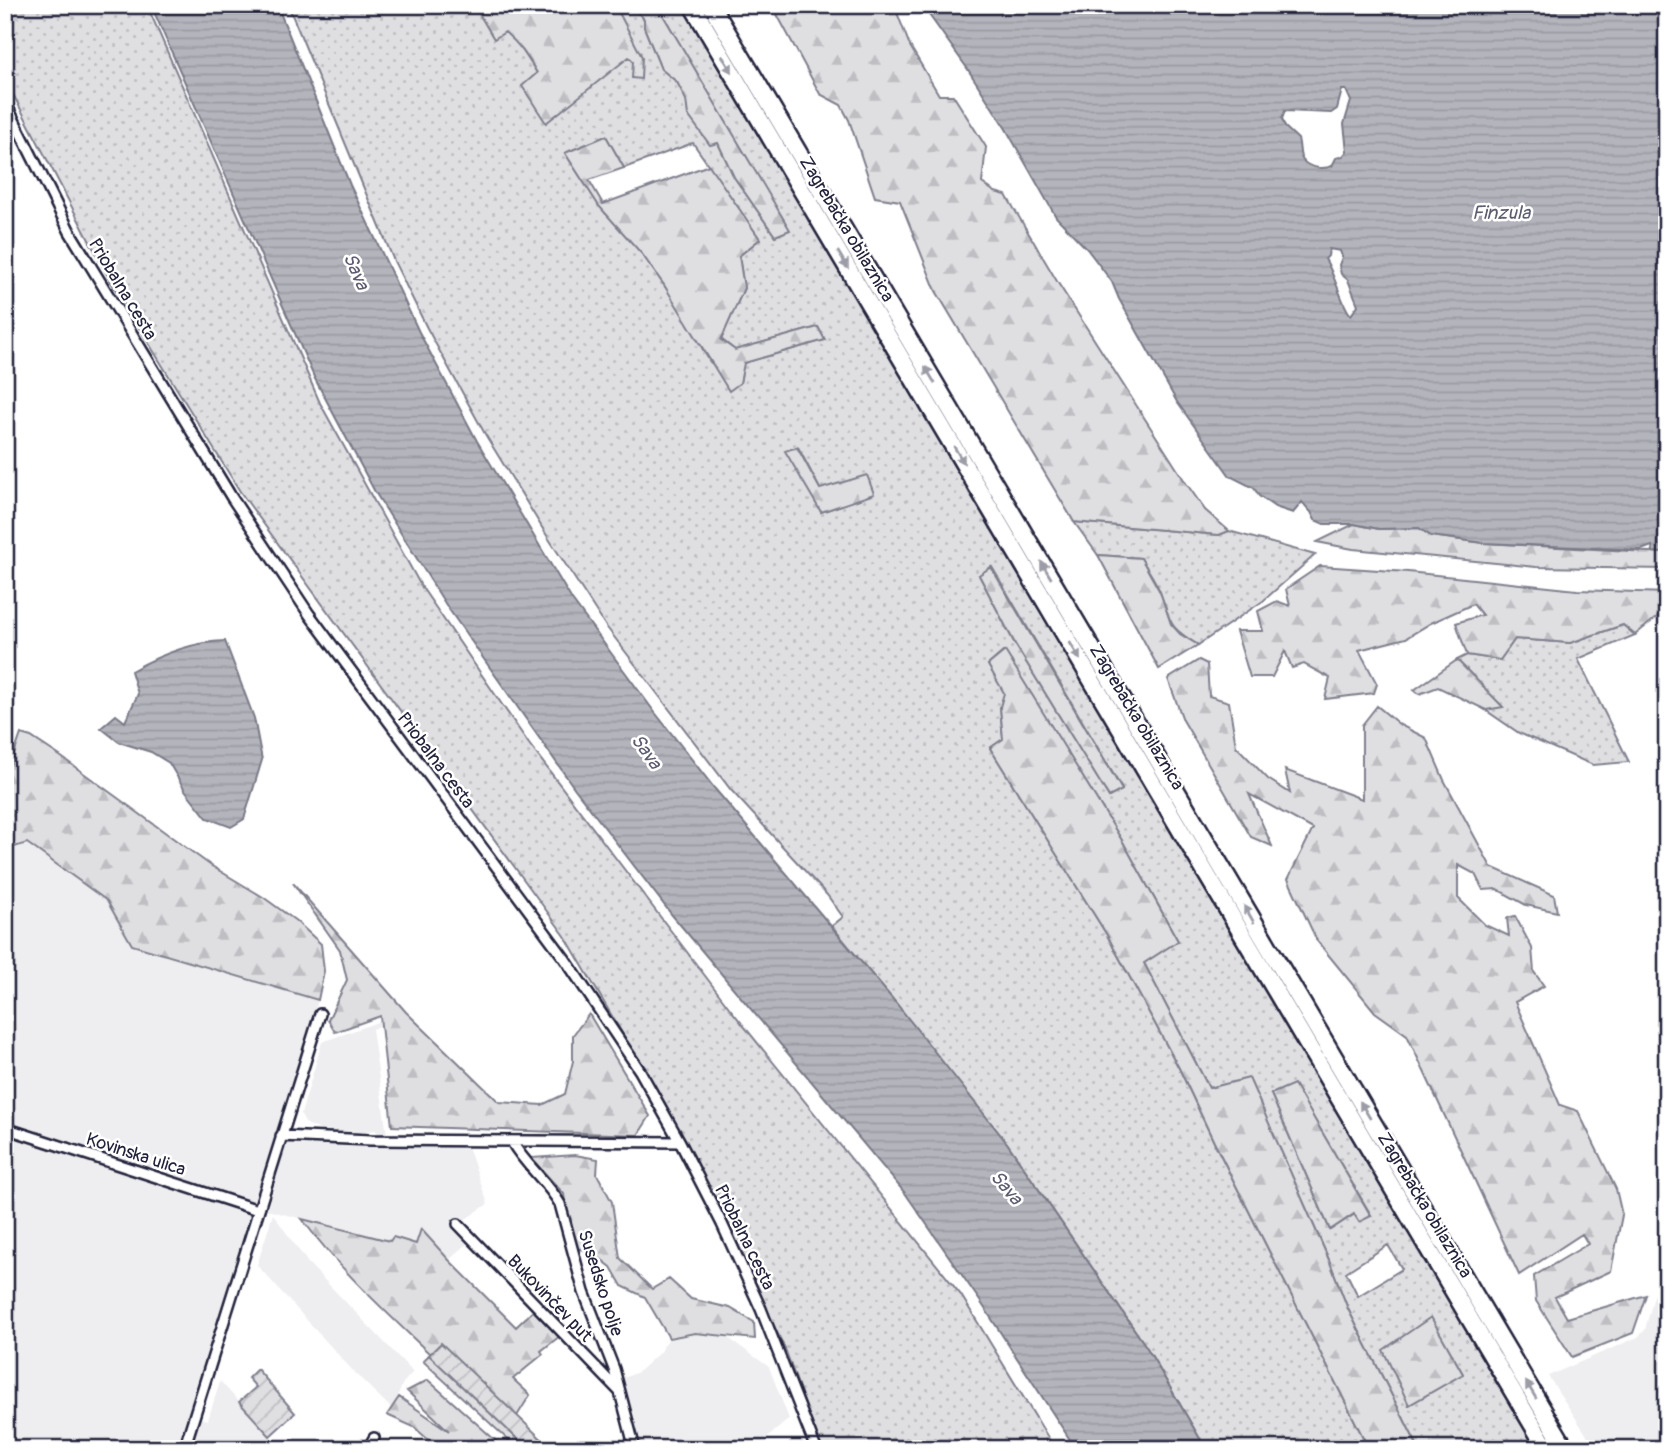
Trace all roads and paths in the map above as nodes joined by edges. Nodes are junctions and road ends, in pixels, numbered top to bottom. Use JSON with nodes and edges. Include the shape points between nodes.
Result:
{"nodes":[{"id":1,"x":692,"y":5,"type":"edge"},
{"id":2,"x":712,"y":5,"type":"edge"},
{"id":3,"x":5,"y":102,"type":"edge"},
{"id":4,"x":320,"y":1014,"type":"dead end"},
{"id":5,"x":5,"y":1128,"type":"edge"},
{"id":6,"x":281,"y":1136,"type":"junction"},
{"id":7,"x":512,"y":1142,"type":"junction"},
{"id":8,"x":680,"y":1142,"type":"junction"},
{"id":9,"x":258,"y":1210,"type":"junction"},
{"id":10,"x":458,"y":1224,"type":"dead end"},
{"id":11,"x":620,"y":1392,"type":"junction"},
{"id":12,"x":374,"y":1438,"type":"dead end"},
{"id":13,"x":184,"y":1449,"type":"edge"},
{"id":14,"x":369,"y":1449,"type":"edge"},
{"id":15,"x":635,"y":1449,"type":"edge"},
{"id":16,"x":816,"y":1449,"type":"edge"},
{"id":17,"x":1547,"y":1449,"type":"edge"},
{"id":18,"x":1566,"y":1449,"type":"edge"}],
"edges":[{"from":1,"to":17,"type":"highway","name":"Zagrebačka obilaznica","one_way":true},
{"from":18,"to":2,"type":"highway","name":"Zagrebačka obilaznica","one_way":true},
{"from":3,"to":8,"type":"street","name":"Priobalna cesta","via":[[70,232],[232,498],[309,614],[565,959]]},
{"from":4,"to":6,"type":"street"},
{"from":5,"to":9,"type":"street","name":"Kovinska ulica"},
{"from":6,"to":7,"type":"street"},
{"from":6,"to":9,"type":"street"},
{"from":7,"to":8,"type":"street"},
{"from":7,"to":11,"type":"street","name":"Susedsko polje","via":[[560,1204],[584,1292]]},
{"from":8,"to":16,"type":"street","name":"Priobalna cesta","via":[[761,1309]]},
{"from":9,"to":13,"type":"street"},
{"from":10,"to":11,"type":"street","name":"Bukovinčev put"},
{"from":11,"to":15,"type":"street","name":"Susedsko polje"},
{"from":12,"to":14,"type":"street"}]}
